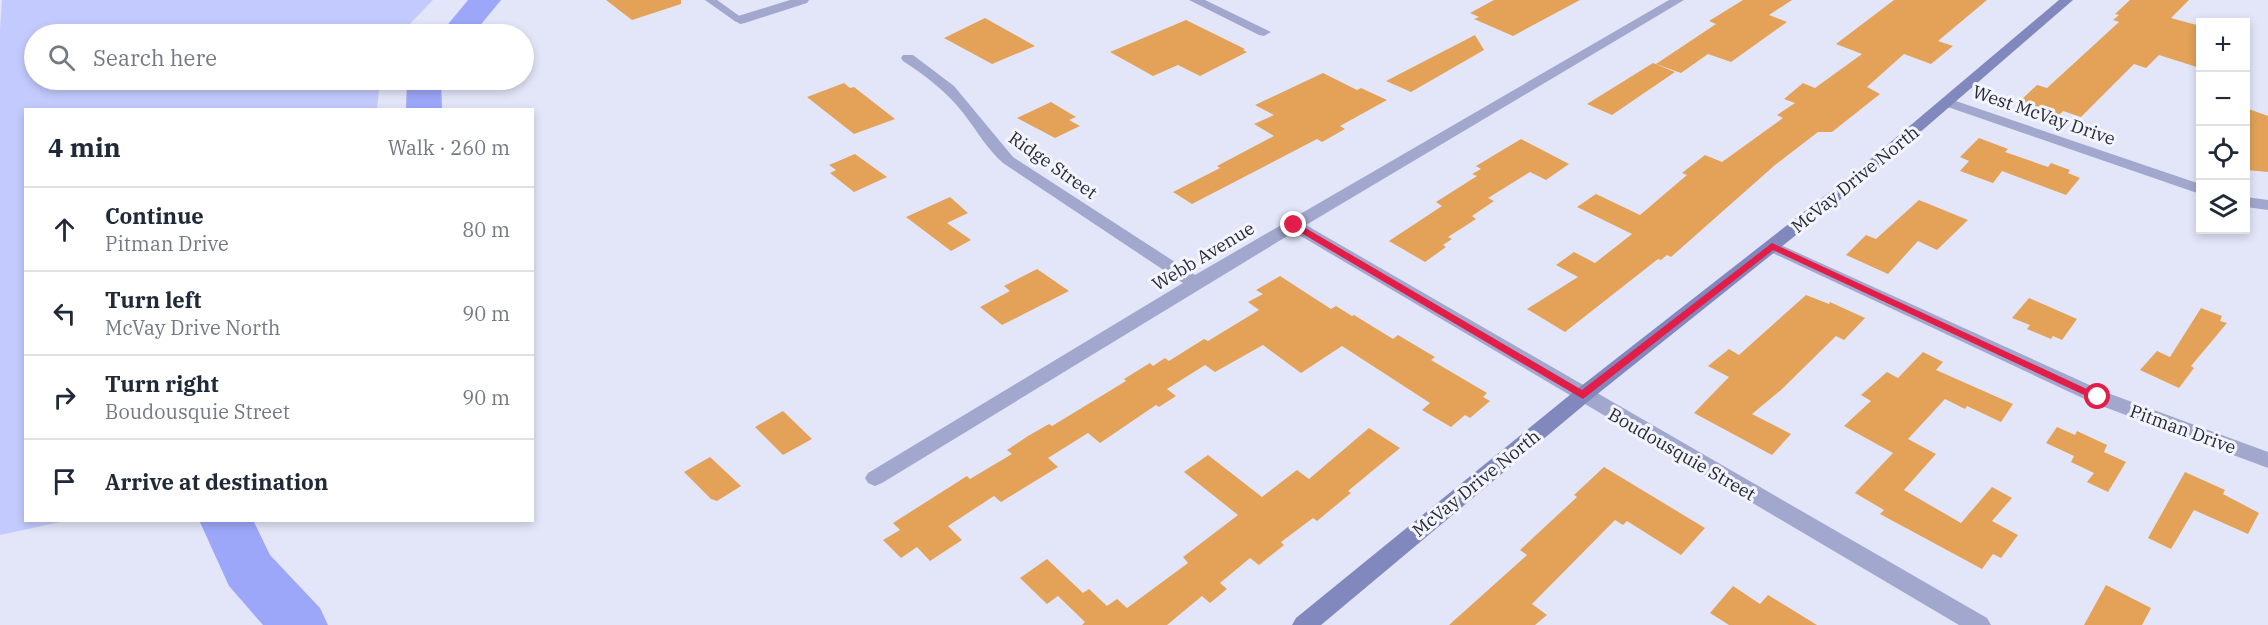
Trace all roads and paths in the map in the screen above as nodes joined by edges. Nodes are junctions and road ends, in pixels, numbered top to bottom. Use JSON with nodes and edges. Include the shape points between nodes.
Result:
{"nodes":[{"id":1,"x":710,"y":0,"type":"edge"},
{"id":2,"x":803,"y":0,"type":"edge"},
{"id":3,"x":1195,"y":0,"type":"edge"},
{"id":4,"x":1678,"y":0,"type":"edge"},
{"id":5,"x":2067,"y":0,"type":"edge"},
{"id":6,"x":740,"y":20,"type":"joint"},
{"id":7,"x":1264,"y":32,"type":"dead end"},
{"id":8,"x":908,"y":58,"type":"dead end"},
{"id":9,"x":1947,"y":102,"type":"junction"},
{"id":10,"x":2196,"y":188,"type":"edge"},
{"id":11,"x":2250,"y":203,"type":"edge"},
{"id":12,"x":2268,"y":205,"type":"edge"},
{"id":13,"x":1294,"y":225,"type":"junction"},
{"id":14,"x":1772,"y":246,"type":"junction"},
{"id":15,"x":1196,"y":283,"type":"junction"},
{"id":16,"x":1583,"y":395,"type":"junction"},
{"id":17,"x":2268,"y":460,"type":"edge"},
{"id":18,"x":875,"y":478,"type":"dead end"},
{"id":19,"x":1304,"y":625,"type":"edge"},
{"id":20,"x":1979,"y":625,"type":"edge"}],
"edges":[{"from":1,"to":6,"type":"lane"},
{"from":2,"to":6,"type":"street"},
{"from":3,"to":7,"type":"street"},
{"from":4,"to":13,"type":"street","name":"Webb Avenue"},
{"from":5,"to":9,"type":"street","name":"McVay Drive North"},
{"from":8,"to":15,"type":"street","name":"Ridge Street","via":[[943,80],[993,147],[1008,160]]},
{"from":9,"to":10,"type":"street","name":"West McVay Drive"},
{"from":9,"to":14,"type":"street","name":"McVay Drive North"},
{"from":11,"to":12,"type":"street"},
{"from":13,"to":15,"type":"street","name":"Webb Avenue"},
{"from":13,"to":16,"type":"street","name":"Boudousquie Street"},
{"from":14,"to":16,"type":"street","name":"McVay Drive North"},
{"from":14,"to":17,"type":"street","name":"Pitman Drive","via":[[2098,397]]},
{"from":15,"to":18,"type":"street","name":"Webb Avenue"},
{"from":16,"to":19,"type":"street","name":"McVay Drive North"},
{"from":16,"to":20,"type":"street","name":"Boudousquie Street"}]}
